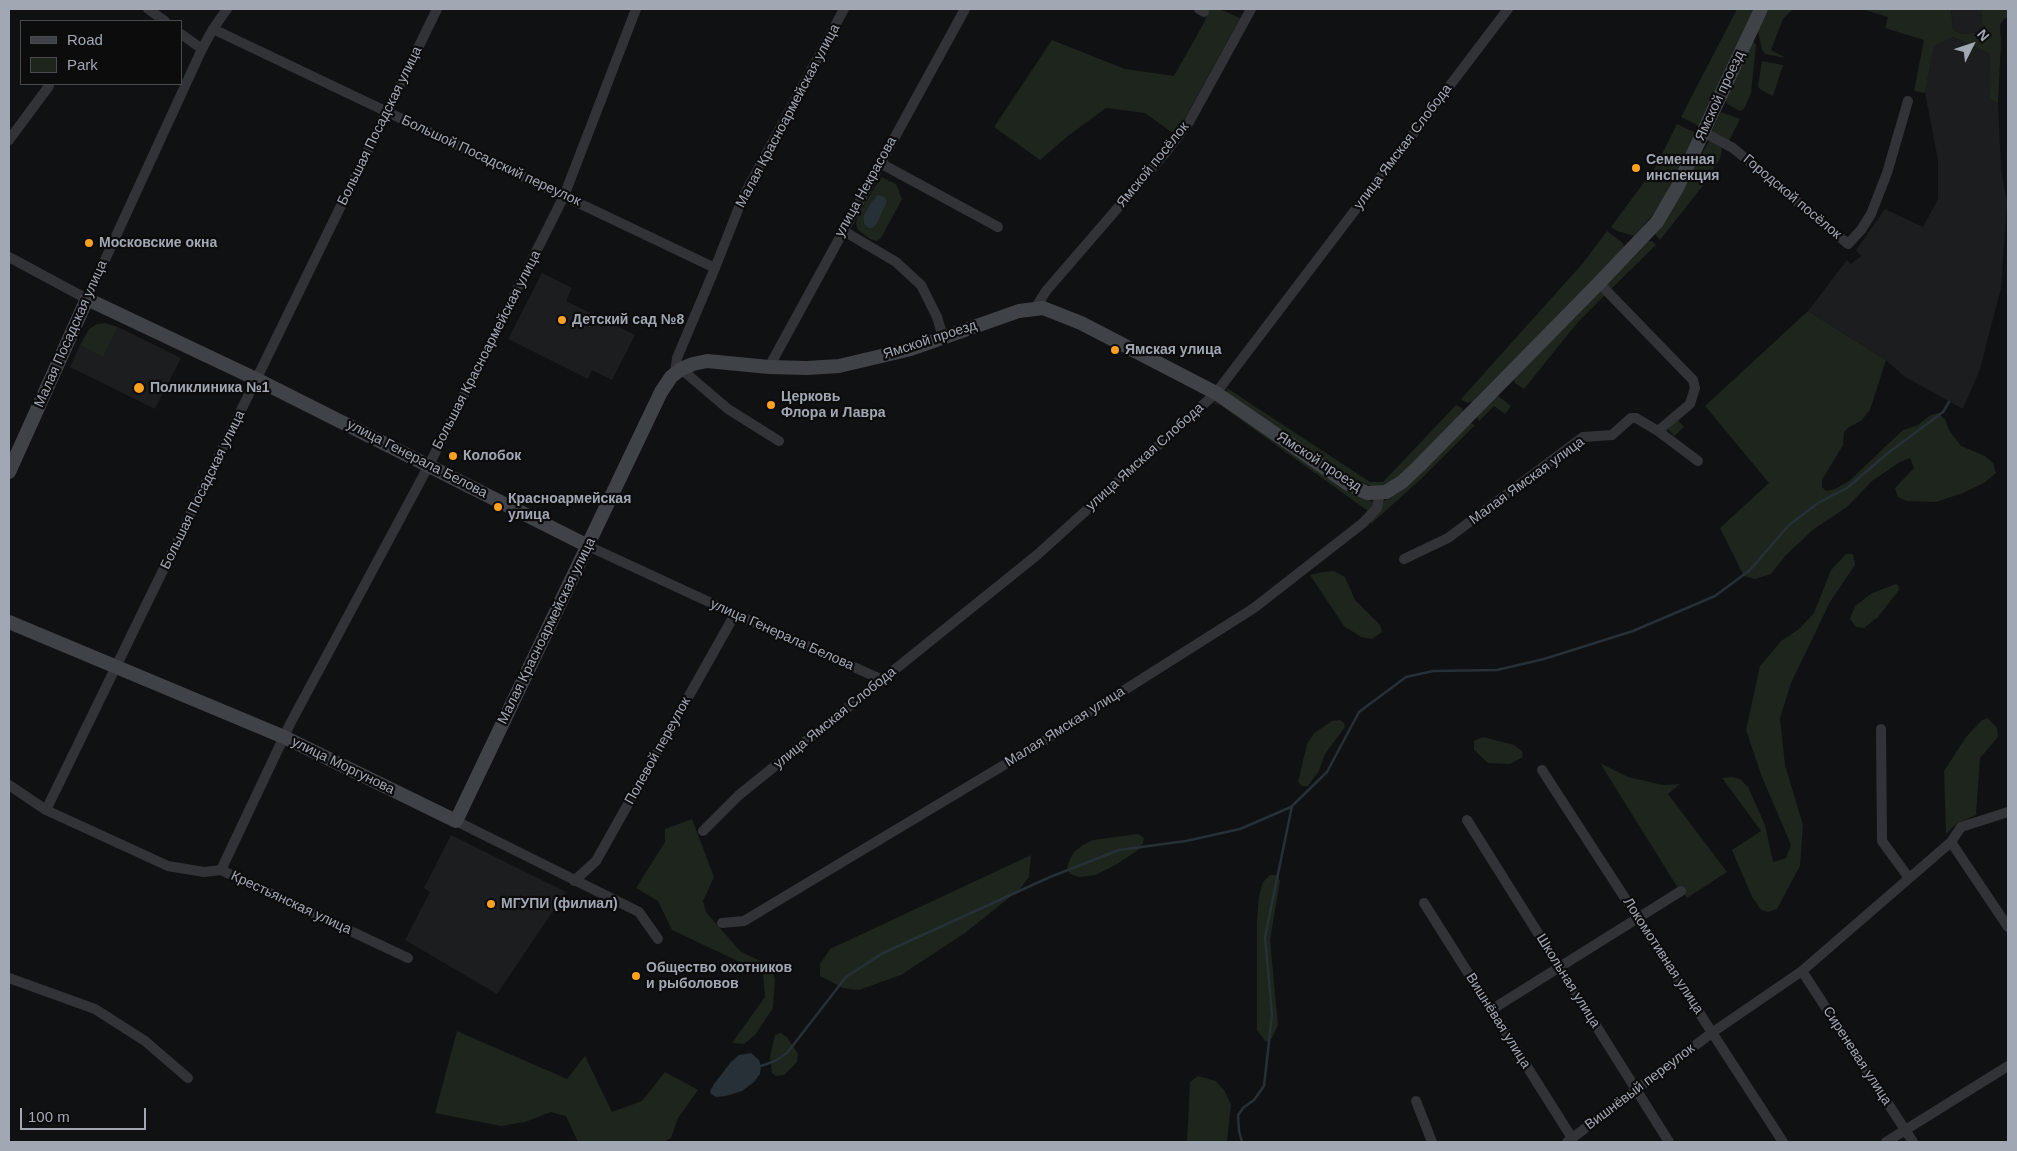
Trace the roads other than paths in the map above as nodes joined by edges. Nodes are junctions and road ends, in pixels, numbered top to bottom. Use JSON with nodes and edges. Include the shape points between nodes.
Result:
{"nodes":[{"id":1,"x":148,"y":9,"type":"edge"},
{"id":2,"x":227,"y":9,"type":"edge"},
{"id":3,"x":437,"y":9,"type":"edge"},
{"id":4,"x":636,"y":9,"type":"edge"},
{"id":5,"x":844,"y":9,"type":"edge"},
{"id":6,"x":965,"y":9,"type":"edge"},
{"id":7,"x":1251,"y":9,"type":"edge"},
{"id":8,"x":1508,"y":9,"type":"edge"},
{"id":9,"x":1761,"y":9,"type":"edge"},
{"id":10,"x":163,"y":20,"type":"edge"},
{"id":11,"x":213,"y":29,"type":"junction"},
{"id":12,"x":182,"y":35,"type":"edge"},
{"id":13,"x":202,"y":49,"type":"junction"},
{"id":14,"x":49,"y":86,"type":"dead end"},
{"id":15,"x":1908,"y":101,"type":"dead end"},
{"id":16,"x":387,"y":112,"type":"junction"},
{"id":17,"x":1703,"y":132,"type":"junction"},
{"id":18,"x":9,"y":140,"type":"edge"},
{"id":19,"x":880,"y":163,"type":"junction"},
{"id":20,"x":564,"y":196,"type":"junction"},
{"id":21,"x":998,"y":226,"type":"dead end"},
{"id":22,"x":842,"y":230,"type":"junction"},
{"id":23,"x":9,"y":257,"type":"edge"},
{"id":24,"x":716,"y":268,"type":"junction"},
{"id":25,"x":1599,"y":283,"type":"junction"},
{"id":26,"x":87,"y":299,"type":"junction"},
{"id":27,"x":1036,"y":308,"type":"junction"},
{"id":28,"x":943,"y":337,"type":"junction"},
{"id":29,"x":769,"y":367,"type":"junction"},
{"id":30,"x":678,"y":371,"type":"junction"},
{"id":31,"x":256,"y":379,"type":"junction"},
{"id":32,"x":1216,"y":393,"type":"junction"},
{"id":33,"x":1658,"y":431,"type":"junction"},
{"id":34,"x":778,"y":441,"type":"dead end"},
{"id":35,"x":1698,"y":461,"type":"dead end"},
{"id":36,"x":429,"y":465,"type":"junction"},
{"id":37,"x":9,"y":472,"type":"edge"},
{"id":38,"x":1380,"y":493,"type":"junction"},
{"id":39,"x":588,"y":546,"type":"junction"},
{"id":40,"x":1404,"y":559,"type":"dead end"},
{"id":41,"x":735,"y":614,"type":"junction"},
{"id":42,"x":9,"y":622,"type":"edge"},
{"id":43,"x":117,"y":667,"type":"junction"},
{"id":44,"x":883,"y":680,"type":"junction"},
{"id":45,"x":1881,"y":729,"type":"dead end"},
{"id":46,"x":284,"y":737,"type":"junction"},
{"id":47,"x":1542,"y":770,"type":"dead end"},
{"id":48,"x":9,"y":785,"type":"edge"},
{"id":49,"x":46,"y":810,"type":"junction"},
{"id":50,"x":2008,"y":812,"type":"edge"},
{"id":51,"x":1467,"y":820,"type":"dead end"},
{"id":52,"x":456,"y":821,"type":"junction"},
{"id":53,"x":704,"y":831,"type":"dead end"},
{"id":54,"x":1951,"y":842,"type":"junction"},
{"id":55,"x":221,"y":870,"type":"junction"},
{"id":56,"x":1909,"y":878,"type":"junction"},
{"id":57,"x":574,"y":882,"type":"junction"},
{"id":58,"x":1681,"y":891,"type":"dead end"},
{"id":59,"x":1424,"y":904,"type":"dead end"},
{"id":60,"x":1638,"y":919,"type":"junction"},
{"id":61,"x":722,"y":923,"type":"dead end"},
{"id":62,"x":2008,"y":927,"type":"edge"},
{"id":63,"x":658,"y":939,"type":"dead end"},
{"id":64,"x":408,"y":958,"type":"dead end"},
{"id":65,"x":1560,"y":968,"type":"junction"},
{"id":66,"x":1802,"y":971,"type":"junction"},
{"id":67,"x":9,"y":978,"type":"edge"},
{"id":68,"x":1491,"y":1010,"type":"junction"},
{"id":69,"x":1713,"y":1032,"type":"junction"},
{"id":70,"x":2008,"y":1066,"type":"edge"},
{"id":71,"x":188,"y":1078,"type":"dead end"},
{"id":72,"x":1636,"y":1089,"type":"junction"},
{"id":73,"x":1416,"y":1101,"type":"dead end"},
{"id":74,"x":1905,"y":1130,"type":"junction"},
{"id":75,"x":1570,"y":1140,"type":"edge"},
{"id":76,"x":1432,"y":1142,"type":"edge"},
{"id":77,"x":1669,"y":1142,"type":"edge"},
{"id":78,"x":1783,"y":1142,"type":"edge"},
{"id":79,"x":1886,"y":1142,"type":"edge"},
{"id":80,"x":1913,"y":1142,"type":"edge"}],
"edges":[{"from":1,"to":10,"type":"street"},
{"from":2,"to":11,"type":"street","name":"Малая Посадская улица"},
{"from":3,"to":16,"type":"street","name":"Большая Посадская улица"},
{"from":4,"to":20,"type":"street","name":"Большая Красноармейская улица"},
{"from":5,"to":24,"type":"street","name":"Малая Красноармейская улица","via":[[743,197]]},
{"from":6,"to":19,"type":"street","name":"улица Некрасова"},
{"from":7,"to":27,"type":"street","name":"Ямской посёлок","via":[[1189,122],[1046,291]]},
{"from":8,"to":32,"type":"street","name":"улица Ямская Слобода"},
{"from":9,"to":17,"type":"main road","name":"Ямской проезд"},
{"from":11,"to":13,"type":"street","name":"Малая Посадская улица"},
{"from":11,"to":16,"type":"street","name":"Большой Посадский переулок"},
{"from":12,"to":13,"type":"street"},
{"from":13,"to":26,"type":"street","name":"Малая Посадская улица"},
{"from":14,"to":18,"type":"street"},
{"from":15,"to":17,"type":"street","name":"Городской посёлок","via":[[1871,214],[1848,244],[1733,148]]},
{"from":16,"to":20,"type":"street","name":"Большой Посадский переулок"},
{"from":16,"to":31,"type":"street","name":"Большая Посадская улица"},
{"from":17,"to":25,"type":"main road","name":"Ямской проезд","via":[[1657,222]]},
{"from":19,"to":21,"type":"street"},
{"from":19,"to":22,"type":"street","name":"улица Некрасова"},
{"from":20,"to":24,"type":"street","name":"Большой Посадский переулок"},
{"from":20,"to":36,"type":"street","name":"Большая Красноармейская улица"},
{"from":22,"to":28,"type":"street","via":[[896,262],[921,285]]},
{"from":22,"to":29,"type":"street","name":"улица Некрасова"},
{"from":23,"to":26,"type":"street","name":"улица Генерала Белова"},
{"from":24,"to":30,"type":"street","name":"Малая Красноармейская улица","via":[[677,358]]},
{"from":25,"to":33,"type":"street","via":[[1694,380],[1690,404]]},
{"from":25,"to":38,"type":"main road","name":"Ямской проезд","via":[[1407,478]]},
{"from":26,"to":31,"type":"main road","name":"улица Генерала Белова"},
{"from":26,"to":37,"type":"main road","name":"Малая Посадская улица"},
{"from":27,"to":28,"type":"main road","name":"Ямской проезд","via":[[1020,310]]},
{"from":27,"to":32,"type":"main road","name":"Ямской проезд","via":[[1051,310],[1081,323]]},
{"from":28,"to":29,"type":"main road","name":"Ямской проезд","via":[[911,349],[839,366]]},
{"from":29,"to":30,"type":"main road","name":"Ямской проезд","via":[[707,361]]},
{"from":30,"to":34,"type":"street"},
{"from":30,"to":39,"type":"main road","name":"Малая Красноармейская улица","via":[[661,392]]},
{"from":31,"to":36,"type":"main road","name":"улица Генерала Белова"},
{"from":31,"to":43,"type":"street","name":"Большая Посадская улица"},
{"from":32,"to":38,"type":"main road","name":"Ямской проезд","via":[[1348,484],[1367,493]]},
{"from":32,"to":44,"type":"street","name":"улица Ямская Слобода","via":[[1037,555]]},
{"from":33,"to":35,"type":"street","name":"Малая Ямская улица"},
{"from":33,"to":40,"type":"street","name":"Малая Ямская улица","via":[[1631,418],[1612,435],[1583,437],[1448,538]]},
{"from":36,"to":39,"type":"main road","name":"улица Генерала Белова"},
{"from":36,"to":46,"type":"street","name":"Большая Красноармейская улица"},
{"from":38,"to":61,"type":"street","name":"Малая Ямская улица","via":[[1377,508],[1363,524],[1254,608],[1044,741],[744,921]]},
{"from":39,"to":41,"type":"street","name":"улица Генерала Белова"},
{"from":39,"to":52,"type":"main road","name":"Малая Красноармейская улица"},
{"from":41,"to":44,"type":"street","name":"улица Генерала Белова"},
{"from":41,"to":57,"type":"street","name":"Полевой переулок","via":[[596,861]]},
{"from":42,"to":43,"type":"main road","name":"улица Моргунова"},
{"from":43,"to":46,"type":"main road","name":"улица Моргунова"},
{"from":43,"to":49,"type":"street","name":"Большая Посадская улица"},
{"from":44,"to":53,"type":"street","name":"улица Ямская Слобода","via":[[739,795]]},
{"from":45,"to":56,"type":"street","via":[[1882,841]]},
{"from":46,"to":52,"type":"main road","name":"улица Моргунова"},
{"from":46,"to":55,"type":"street","name":"Большая Красноармейская улица"},
{"from":47,"to":60,"type":"street","name":"Локомотивная улица"},
{"from":48,"to":49,"type":"street","name":"Крестьянская улица"},
{"from":49,"to":55,"type":"street","name":"Крестьянская улица","via":[[168,866],[204,872]]},
{"from":50,"to":54,"type":"street","name":"Вишнёвый переулок","via":[[1961,827]]},
{"from":51,"to":65,"type":"street","name":"Школьная улица"},
{"from":52,"to":57,"type":"street","name":"улица Моргунова"},
{"from":54,"to":56,"type":"street","name":"Вишнёвый переулок"},
{"from":54,"to":62,"type":"street"},
{"from":55,"to":64,"type":"street","name":"Крестьянская улица"},
{"from":56,"to":66,"type":"street","name":"Вишнёвый переулок"},
{"from":57,"to":63,"type":"street","name":"улица Моргунова","via":[[639,912]]},
{"from":58,"to":60,"type":"street"},
{"from":59,"to":68,"type":"street","name":"Вишнёвая улица"},
{"from":60,"to":65,"type":"street"},
{"from":60,"to":69,"type":"street","name":"Локомотивная улица"},
{"from":65,"to":68,"type":"street"},
{"from":65,"to":72,"type":"street","name":"Школьная улица"},
{"from":66,"to":69,"type":"street","name":"Вишнёвый переулок"},
{"from":66,"to":74,"type":"street","name":"Сиреневая улица"},
{"from":67,"to":71,"type":"street","via":[[95,1009],[145,1041]]},
{"from":68,"to":75,"type":"street","name":"Вишнёвая улица"},
{"from":69,"to":72,"type":"street","name":"Вишнёвый переулок"},
{"from":69,"to":78,"type":"street","name":"Локомотивная улица"},
{"from":70,"to":74,"type":"street"},
{"from":72,"to":75,"type":"street","name":"Вишнёвый переулок"},
{"from":72,"to":77,"type":"street","name":"Школьная улица"},
{"from":73,"to":76,"type":"street"},
{"from":74,"to":79,"type":"street"},
{"from":74,"to":80,"type":"street","name":"Сиреневая улица"}]}
